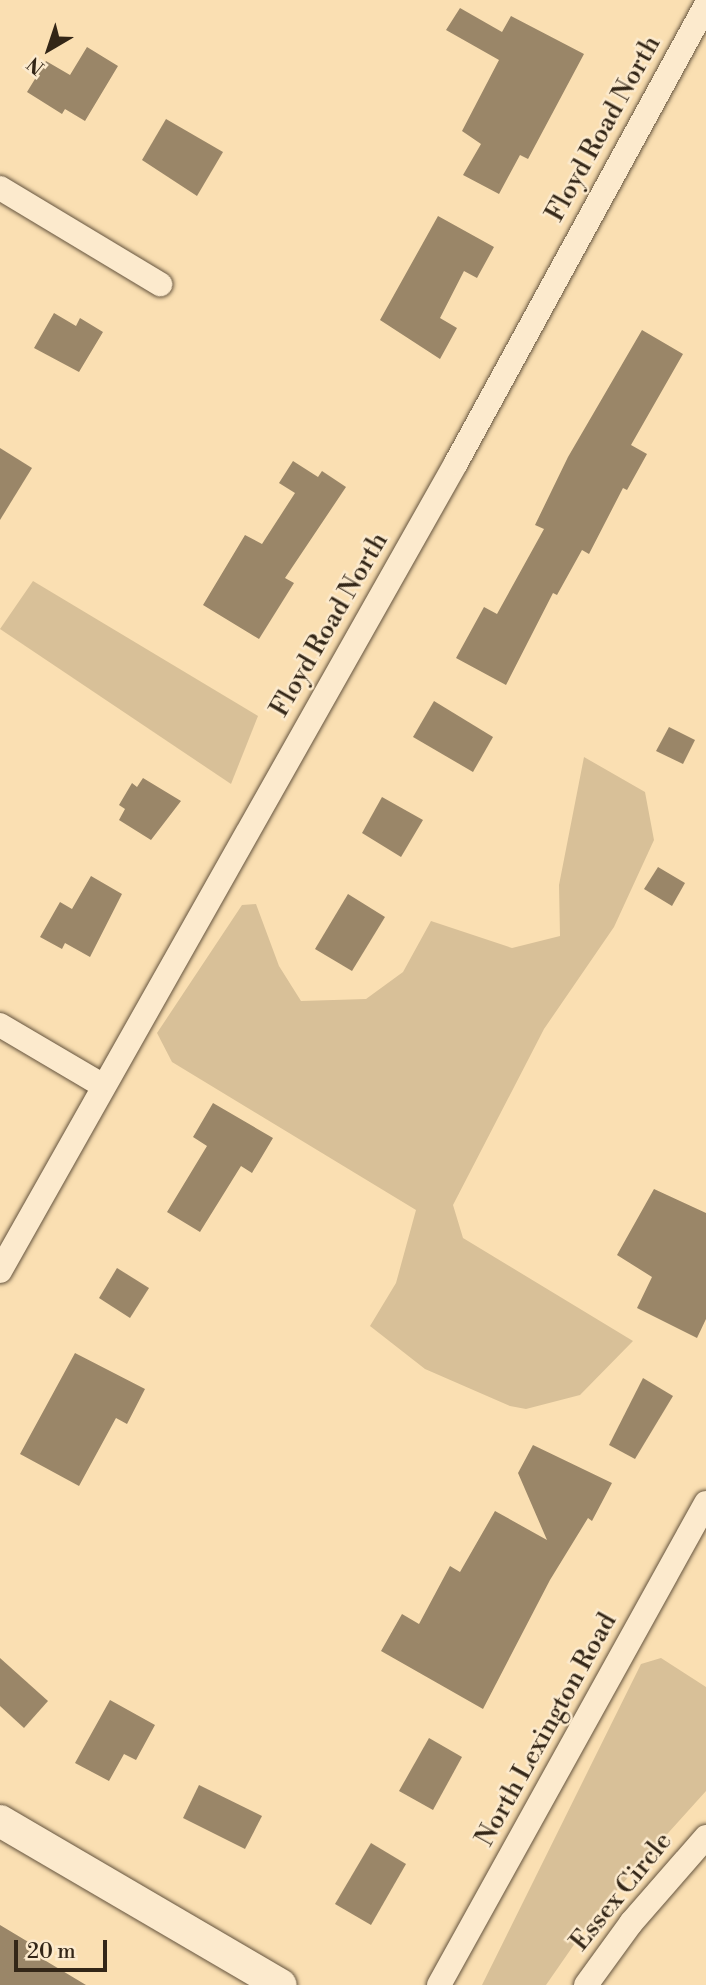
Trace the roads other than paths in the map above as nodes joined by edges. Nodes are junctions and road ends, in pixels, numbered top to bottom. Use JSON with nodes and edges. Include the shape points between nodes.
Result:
{"nodes":[{"id":1,"x":706,"y":5,"type":"edge"},
{"id":2,"x":0,"y":188,"type":"edge"},
{"id":3,"x":160,"y":284,"type":"dead end"},
{"id":4,"x":0,"y":1025,"type":"edge"},
{"id":5,"x":102,"y":1085,"type":"junction"},
{"id":6,"x":0,"y":1271,"type":"edge"},
{"id":7,"x":706,"y":1503,"type":"edge"},
{"id":8,"x":0,"y":1821,"type":"edge"},
{"id":9,"x":706,"y":1836,"type":"edge"},
{"id":10,"x":281,"y":1985,"type":"edge"},
{"id":11,"x":439,"y":1985,"type":"edge"},
{"id":12,"x":586,"y":1985,"type":"edge"}],
"edges":[{"from":1,"to":5,"type":"street","name":"Floyd Road North","via":[[456,463]]},
{"from":2,"to":3,"type":"street"},
{"from":4,"to":5,"type":"street"},
{"from":5,"to":6,"type":"street","name":"Floyd Road North"},
{"from":7,"to":11,"type":"street","name":"North Lexington Road"},
{"from":8,"to":10,"type":"street"},
{"from":9,"to":12,"type":"street","name":"Essex Circle","via":[[631,1923]]}]}
